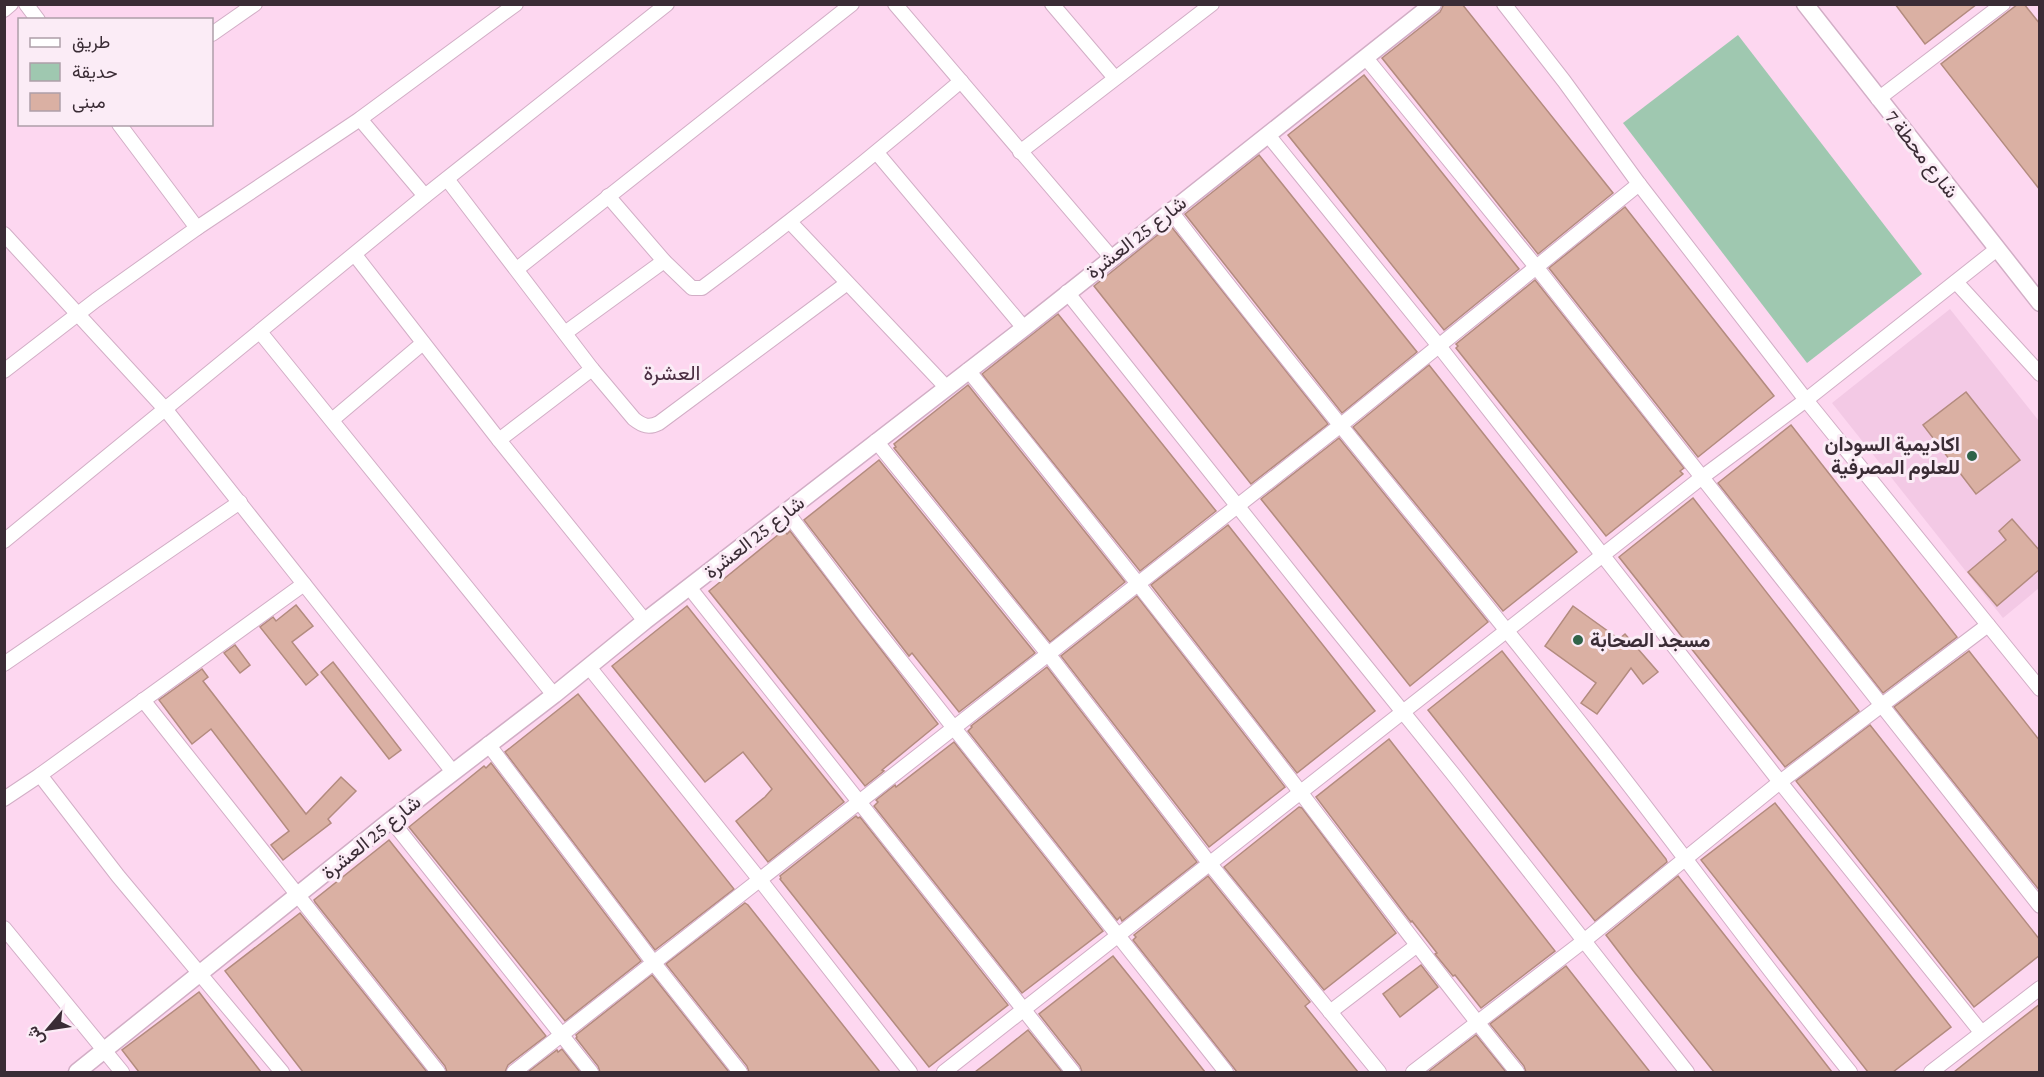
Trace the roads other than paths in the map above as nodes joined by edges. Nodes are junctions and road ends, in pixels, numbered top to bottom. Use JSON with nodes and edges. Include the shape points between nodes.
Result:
{"nodes":[{"id":1,"x":11,"y":4,"type":"edge"},
{"id":2,"x":26,"y":4,"type":"edge"},
{"id":3,"x":255,"y":4,"type":"edge"},
{"id":4,"x":516,"y":4,"type":"edge"},
{"id":5,"x":667,"y":4,"type":"edge"},
{"id":6,"x":852,"y":4,"type":"edge"},
{"id":7,"x":895,"y":4,"type":"edge"},
{"id":8,"x":1052,"y":4,"type":"edge"},
{"id":9,"x":1433,"y":4,"type":"edge"},
{"id":10,"x":1504,"y":4,"type":"edge"},
{"id":11,"x":1805,"y":4,"type":"edge"},
{"id":12,"x":2003,"y":4,"type":"edge"},
{"id":13,"x":1209,"y":5,"type":"edge"},
{"id":14,"x":4,"y":10,"type":"edge"},
{"id":15,"x":36,"y":18,"type":"edge"},
{"id":16,"x":213,"y":33,"type":"edge"},
{"id":17,"x":1366,"y":58,"type":"junction"},
{"id":18,"x":1115,"y":78,"type":"junction"},
{"id":19,"x":961,"y":81,"type":"junction"},
{"id":20,"x":1878,"y":99,"type":"junction"},
{"id":21,"x":360,"y":119,"type":"junction"},
{"id":22,"x":120,"y":126,"type":"edge"},
{"id":23,"x":1268,"y":135,"type":"junction"},
{"id":24,"x":1020,"y":152,"type":"junction"},
{"id":25,"x":877,"y":153,"type":"junction"},
{"id":26,"x":447,"y":179,"type":"junction"},
{"id":27,"x":1639,"y":184,"type":"junction"},
{"id":28,"x":424,"y":196,"type":"junction"},
{"id":29,"x":608,"y":196,"type":"junction"},
{"id":30,"x":1170,"y":210,"type":"junction"},
{"id":31,"x":790,"y":222,"type":"junction"},
{"id":32,"x":197,"y":228,"type":"junction"},
{"id":33,"x":4,"y":234,"type":"edge"},
{"id":34,"x":1997,"y":249,"type":"junction"},
{"id":35,"x":355,"y":255,"type":"junction"},
{"id":36,"x":1111,"y":258,"type":"junction"},
{"id":37,"x":664,"y":261,"type":"junction"},
{"id":38,"x":517,"y":268,"type":"junction"},
{"id":39,"x":1537,"y":268,"type":"junction"},
{"id":40,"x":1956,"y":282,"type":"junction"},
{"id":41,"x":846,"y":284,"type":"junction"},
{"id":42,"x":1067,"y":292,"type":"junction"},
{"id":43,"x":2040,"y":303,"type":"edge"},
{"id":44,"x":78,"y":314,"type":"junction"},
{"id":45,"x":1024,"y":327,"type":"junction"},
{"id":46,"x":260,"y":332,"type":"junction"},
{"id":47,"x":565,"y":333,"type":"junction"},
{"id":48,"x":423,"y":343,"type":"junction"},
{"id":49,"x":1439,"y":346,"type":"junction"},
{"id":50,"x":592,"y":369,"type":"junction"},
{"id":51,"x":968,"y":370,"type":"junction"},
{"id":52,"x":4,"y":371,"type":"edge"},
{"id":53,"x":2040,"y":374,"type":"edge"},
{"id":54,"x":946,"y":387,"type":"junction"},
{"id":55,"x":1806,"y":400,"type":"junction"},
{"id":56,"x":166,"y":410,"type":"junction"},
{"id":57,"x":332,"y":420,"type":"junction"},
{"id":58,"x":1341,"y":425,"type":"junction"},
{"id":59,"x":499,"y":440,"type":"junction"},
{"id":60,"x":876,"y":441,"type":"junction"},
{"id":61,"x":1701,"y":478,"type":"junction"},
{"id":62,"x":240,"y":502,"type":"junction"},
{"id":63,"x":1238,"y":505,"type":"junction"},
{"id":64,"x":786,"y":511,"type":"junction"},
{"id":65,"x":4,"y":541,"type":"edge"},
{"id":66,"x":1602,"y":555,"type":"junction"},
{"id":67,"x":1137,"y":583,"type":"junction"},
{"id":68,"x":304,"y":584,"type":"junction"},
{"id":69,"x":689,"y":587,"type":"junction"},
{"id":70,"x":645,"y":621,"type":"junction"},
{"id":71,"x":1988,"y":625,"type":"junction"},
{"id":72,"x":1506,"y":632,"type":"junction"},
{"id":73,"x":1048,"y":655,"type":"junction"},
{"id":74,"x":4,"y":664,"type":"edge"},
{"id":75,"x":589,"y":667,"type":"junction"},
{"id":76,"x":2040,"y":689,"type":"edge"},
{"id":77,"x":554,"y":695,"type":"junction"},
{"id":78,"x":143,"y":700,"type":"junction"},
{"id":79,"x":1883,"y":706,"type":"junction"},
{"id":80,"x":1404,"y":712,"type":"junction"},
{"id":81,"x":955,"y":729,"type":"junction"},
{"id":82,"x":488,"y":744,"type":"junction"},
{"id":83,"x":453,"y":772,"type":"junction"},
{"id":84,"x":40,"y":775,"type":"junction"},
{"id":85,"x":1780,"y":782,"type":"junction"},
{"id":86,"x":1301,"y":794,"type":"junction"},
{"id":87,"x":4,"y":798,"type":"edge"},
{"id":88,"x":860,"y":802,"type":"junction"},
{"id":89,"x":391,"y":820,"type":"junction"},
{"id":90,"x":1686,"y":859,"type":"junction"},
{"id":91,"x":1210,"y":864,"type":"junction"},
{"id":92,"x":760,"y":880,"type":"junction"},
{"id":93,"x":298,"y":895,"type":"junction"},
{"id":94,"x":2040,"y":906,"type":"edge"},
{"id":95,"x":4,"y":928,"type":"edge"},
{"id":96,"x":1118,"y":936,"type":"junction"},
{"id":97,"x":1585,"y":940,"type":"junction"},
{"id":98,"x":1416,"y":946,"type":"junction"},
{"id":99,"x":653,"y":962,"type":"junction"},
{"id":100,"x":199,"y":973,"type":"junction"},
{"id":101,"x":2040,"y":988,"type":"edge"},
{"id":102,"x":1022,"y":1010,"type":"junction"},
{"id":103,"x":1330,"y":1012,"type":"junction"},
{"id":104,"x":1477,"y":1023,"type":"junction"},
{"id":105,"x":1981,"y":1032,"type":"junction"},
{"id":106,"x":563,"y":1036,"type":"junction"},
{"id":107,"x":104,"y":1049,"type":"junction"},
{"id":108,"x":77,"y":1072,"type":"edge"},
{"id":109,"x":122,"y":1072,"type":"edge"},
{"id":110,"x":282,"y":1072,"type":"edge"},
{"id":111,"x":438,"y":1072,"type":"edge"},
{"id":112,"x":514,"y":1072,"type":"edge"},
{"id":113,"x":591,"y":1072,"type":"edge"},
{"id":114,"x":740,"y":1072,"type":"edge"},
{"id":115,"x":910,"y":1072,"type":"edge"},
{"id":116,"x":944,"y":1072,"type":"edge"},
{"id":117,"x":1073,"y":1072,"type":"edge"},
{"id":118,"x":1226,"y":1072,"type":"edge"},
{"id":119,"x":1379,"y":1072,"type":"edge"},
{"id":120,"x":1413,"y":1072,"type":"edge"},
{"id":121,"x":1517,"y":1072,"type":"edge"},
{"id":122,"x":1687,"y":1072,"type":"edge"},
{"id":123,"x":1850,"y":1072,"type":"edge"},
{"id":124,"x":1931,"y":1072,"type":"edge"}],
"edges":[{"from":1,"to":14,"type":"street"},
{"from":2,"to":15,"type":"street"},
{"from":3,"to":16,"type":"street"},
{"from":4,"to":21,"type":"street"},
{"from":5,"to":26,"type":"street"},
{"from":6,"to":29,"type":"street"},
{"from":7,"to":19,"type":"street"},
{"from":8,"to":18,"type":"street"},
{"from":9,"to":17,"type":"street","name":"شارع 25 العشرة"},
{"from":10,"to":27,"type":"street"},
{"from":11,"to":20,"type":"street","name":"شارع محطة 7"},
{"from":12,"to":20,"type":"street"},
{"from":13,"to":18,"type":"street"},
{"from":17,"to":23,"type":"street","name":"شارع 25 العشرة"},
{"from":17,"to":39,"type":"street"},
{"from":18,"to":24,"type":"street"},
{"from":19,"to":24,"type":"street"},
{"from":19,"to":25,"type":"street"},
{"from":20,"to":34,"type":"street","name":"شارع محطة 7"},
{"from":21,"to":28,"type":"street"},
{"from":21,"to":32,"type":"street"},
{"from":22,"to":32,"type":"street"},
{"from":23,"to":30,"type":"street","name":"شارع 25 العشرة"},
{"from":23,"to":49,"type":"street"},
{"from":24,"to":36,"type":"street"},
{"from":25,"to":31,"type":"street"},
{"from":25,"to":45,"type":"street"},
{"from":26,"to":28,"type":"street"},
{"from":26,"to":38,"type":"street"},
{"from":27,"to":39,"type":"street"},
{"from":27,"to":55,"type":"street"},
{"from":28,"to":35,"type":"street"},
{"from":29,"to":37,"type":"street"},
{"from":29,"to":38,"type":"street"},
{"from":30,"to":36,"type":"street","name":"شارع 25 العشرة"},
{"from":30,"to":58,"type":"street"},
{"from":31,"to":37,"type":"street","via":[[702,288],[692,288]]},
{"from":31,"to":41,"type":"street"},
{"from":32,"to":44,"type":"street"},
{"from":33,"to":44,"type":"street"},
{"from":34,"to":40,"type":"street"},
{"from":34,"to":43,"type":"street","name":"شارع محطة 7"},
{"from":35,"to":46,"type":"street"},
{"from":35,"to":48,"type":"street"},
{"from":36,"to":42,"type":"street","name":"شارع 25 العشرة"},
{"from":37,"to":47,"type":"street"},
{"from":38,"to":47,"type":"street"},
{"from":39,"to":49,"type":"street"},
{"from":39,"to":61,"type":"street"},
{"from":40,"to":53,"type":"street"},
{"from":40,"to":55,"type":"street"},
{"from":41,"to":50,"type":"street","via":[[651,427],[634,419]]},
{"from":41,"to":54,"type":"street"},
{"from":42,"to":45,"type":"street","name":"شارع 25 العشرة"},
{"from":42,"to":63,"type":"street"},
{"from":44,"to":52,"type":"street"},
{"from":44,"to":56,"type":"street"},
{"from":45,"to":51,"type":"street","name":"شارع 25 العشرة"},
{"from":46,"to":56,"type":"street"},
{"from":46,"to":57,"type":"street"},
{"from":47,"to":50,"type":"street"},
{"from":48,"to":57,"type":"street"},
{"from":48,"to":59,"type":"street"},
{"from":49,"to":58,"type":"street"},
{"from":49,"to":66,"type":"street"},
{"from":50,"to":59,"type":"street"},
{"from":51,"to":54,"type":"street","name":"شارع 25 العشرة"},
{"from":51,"to":67,"type":"street"},
{"from":54,"to":60,"type":"street","name":"شارع 25 العشرة"},
{"from":55,"to":61,"type":"street"},
{"from":55,"to":71,"type":"street"},
{"from":56,"to":62,"type":"street"},
{"from":56,"to":65,"type":"street"},
{"from":57,"to":77,"type":"street"},
{"from":58,"to":63,"type":"street"},
{"from":58,"to":72,"type":"street"},
{"from":59,"to":70,"type":"street"},
{"from":60,"to":64,"type":"street","name":"شارع 25 العشرة"},
{"from":60,"to":73,"type":"street"},
{"from":61,"to":66,"type":"street"},
{"from":61,"to":79,"type":"street"},
{"from":62,"to":68,"type":"street"},
{"from":62,"to":74,"type":"street"},
{"from":63,"to":67,"type":"street"},
{"from":63,"to":80,"type":"street"},
{"from":64,"to":69,"type":"street","name":"شارع 25 العشرة"},
{"from":64,"to":81,"type":"street"},
{"from":66,"to":72,"type":"street"},
{"from":66,"to":85,"type":"street"},
{"from":67,"to":73,"type":"street"},
{"from":67,"to":86,"type":"street"},
{"from":68,"to":78,"type":"street"},
{"from":68,"to":83,"type":"street"},
{"from":69,"to":70,"type":"street","name":"شارع 25 العشرة"},
{"from":69,"to":88,"type":"street"},
{"from":70,"to":75,"type":"street","name":"شارع 25 العشرة"},
{"from":71,"to":76,"type":"street"},
{"from":71,"to":79,"type":"street"},
{"from":72,"to":80,"type":"street"},
{"from":72,"to":90,"type":"street"},
{"from":73,"to":81,"type":"street"},
{"from":73,"to":91,"type":"street"},
{"from":75,"to":77,"type":"street","name":"شارع 25 العشرة"},
{"from":75,"to":92,"type":"street"},
{"from":77,"to":82,"type":"street","name":"شارع 25 العشرة"},
{"from":78,"to":84,"type":"street"},
{"from":78,"to":93,"type":"street"},
{"from":79,"to":85,"type":"street"},
{"from":79,"to":94,"type":"street"},
{"from":80,"to":86,"type":"street"},
{"from":80,"to":97,"type":"street"},
{"from":81,"to":88,"type":"street"},
{"from":81,"to":96,"type":"street"},
{"from":82,"to":83,"type":"street","name":"شارع 25 العشرة"},
{"from":82,"to":99,"type":"street"},
{"from":83,"to":89,"type":"street","name":"شارع 25 العشرة"},
{"from":84,"to":87,"type":"street"},
{"from":84,"to":100,"type":"street"},
{"from":85,"to":90,"type":"street"},
{"from":85,"to":105,"type":"street"},
{"from":86,"to":91,"type":"street"},
{"from":86,"to":98,"type":"street"},
{"from":88,"to":92,"type":"street"},
{"from":88,"to":102,"type":"street"},
{"from":89,"to":93,"type":"street","name":"شارع 25 العشرة"},
{"from":89,"to":106,"type":"street"},
{"from":90,"to":97,"type":"street"},
{"from":90,"to":123,"type":"street"},
{"from":91,"to":96,"type":"street"},
{"from":91,"to":103,"type":"street"},
{"from":92,"to":99,"type":"street"},
{"from":92,"to":115,"type":"street"},
{"from":93,"to":100,"type":"street","name":"شارع 25 العشرة"},
{"from":93,"to":111,"type":"street"},
{"from":95,"to":107,"type":"street"},
{"from":96,"to":102,"type":"street"},
{"from":96,"to":118,"type":"street"},
{"from":97,"to":104,"type":"street"},
{"from":97,"to":122,"type":"street"},
{"from":98,"to":103,"type":"street"},
{"from":98,"to":104,"type":"street"},
{"from":99,"to":106,"type":"street"},
{"from":99,"to":114,"type":"street"},
{"from":100,"to":107,"type":"street","name":"شارع 25 العشرة"},
{"from":100,"to":110,"type":"street"},
{"from":101,"to":105,"type":"street"},
{"from":102,"to":116,"type":"street"},
{"from":102,"to":117,"type":"street"},
{"from":103,"to":119,"type":"street"},
{"from":104,"to":120,"type":"street"},
{"from":104,"to":121,"type":"street"},
{"from":105,"to":124,"type":"street"},
{"from":106,"to":112,"type":"street"},
{"from":106,"to":113,"type":"street"},
{"from":107,"to":108,"type":"street","name":"شارع 25 العشرة"},
{"from":107,"to":109,"type":"street"}]}
